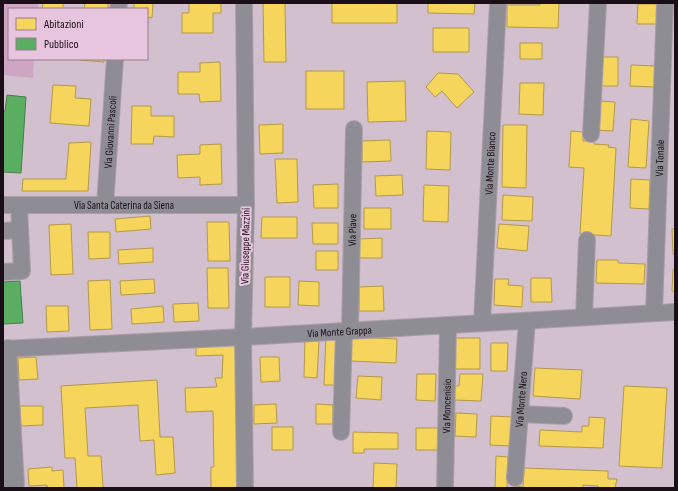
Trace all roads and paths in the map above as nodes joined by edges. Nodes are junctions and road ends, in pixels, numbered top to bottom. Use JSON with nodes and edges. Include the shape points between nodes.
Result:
{"nodes":[{"id":1,"x":244,"y":3,"type":"edge"},
{"id":2,"x":498,"y":3,"type":"edge"},
{"id":3,"x":598,"y":3,"type":"edge"},
{"id":4,"x":665,"y":3,"type":"edge"},
{"id":5,"x":115,"y":60,"type":"edge"},
{"id":6,"x":354,"y":129,"type":"dead end"},
{"id":7,"x":591,"y":134,"type":"dead end"},
{"id":8,"x":11,"y":204,"type":"edge"},
{"id":9,"x":105,"y":205,"type":"junction"},
{"id":10,"x":246,"y":205,"type":"junction"},
{"id":11,"x":20,"y":230,"type":"junction"},
{"id":12,"x":3,"y":231,"type":"edge"},
{"id":13,"x":587,"y":240,"type":"dead end"},
{"id":14,"x":3,"y":272,"type":"edge"},
{"id":15,"x":675,"y":312,"type":"edge"},
{"id":16,"x":654,"y":313,"type":"junction"},
{"id":17,"x":584,"y":317,"type":"junction"},
{"id":18,"x":527,"y":321,"type":"junction"},
{"id":19,"x":482,"y":323,"type":"junction"},
{"id":20,"x":448,"y":325,"type":"junction"},
{"id":21,"x":347,"y":331,"type":"junction"},
{"id":22,"x":244,"y":337,"type":"junction"},
{"id":23,"x":6,"y":348,"type":"edge"},
{"id":24,"x":3,"y":396,"type":"edge"},
{"id":25,"x":520,"y":414,"type":"junction"},
{"id":26,"x":564,"y":416,"type":"dead end"},
{"id":27,"x":341,"y":432,"type":"dead end"},
{"id":28,"x":515,"y":478,"type":"dead end"},
{"id":29,"x":245,"y":488,"type":"edge"},
{"id":30,"x":445,"y":488,"type":"edge"}],
"edges":[{"from":1,"to":10,"type":"street","name":"Via Giuseppe Mazzini"},
{"from":2,"to":19,"type":"street","name":"Via Monte Bianco"},
{"from":3,"to":7,"type":"street"},
{"from":4,"to":16,"type":"street","name":"Via Tonale"},
{"from":5,"to":9,"type":"street","name":"Via Giovanni Pascoli"},
{"from":6,"to":21,"type":"street","name":"Via Piave"},
{"from":8,"to":9,"type":"street","name":"Via Santa Caterina da Siena"},
{"from":8,"to":11,"type":"street"},
{"from":9,"to":10,"type":"street","name":"Via Santa Caterina da Siena"},
{"from":10,"to":22,"type":"street","name":"Via Giuseppe Mazzini"},
{"from":11,"to":12,"type":"street"},
{"from":11,"to":14,"type":"street","via":[[22,271]]},
{"from":13,"to":17,"type":"street"},
{"from":15,"to":16,"type":"street","name":"Via Monte Grappa"},
{"from":16,"to":17,"type":"street","name":"Via Monte Grappa"},
{"from":17,"to":18,"type":"street","name":"Via Monte Grappa"},
{"from":18,"to":19,"type":"street","name":"Via Monte Grappa"},
{"from":18,"to":25,"type":"street","name":"Via Monte Nero"},
{"from":19,"to":20,"type":"street","name":"Via Monte Grappa"},
{"from":20,"to":21,"type":"street","name":"Via Monte Grappa"},
{"from":20,"to":30,"type":"street","name":"Via Moncenisio"},
{"from":21,"to":22,"type":"street","name":"Via Monte Grappa"},
{"from":21,"to":27,"type":"street","name":"Via Piave"},
{"from":22,"to":23,"type":"street","name":"Via Monte Grappa"},
{"from":22,"to":29,"type":"street","name":"Via Giuseppe Mazzini"},
{"from":23,"to":24,"type":"street","via":[[16,484],[8,484]]},
{"from":25,"to":26,"type":"street"},
{"from":25,"to":28,"type":"street","name":"Via Monte Nero"}]}
